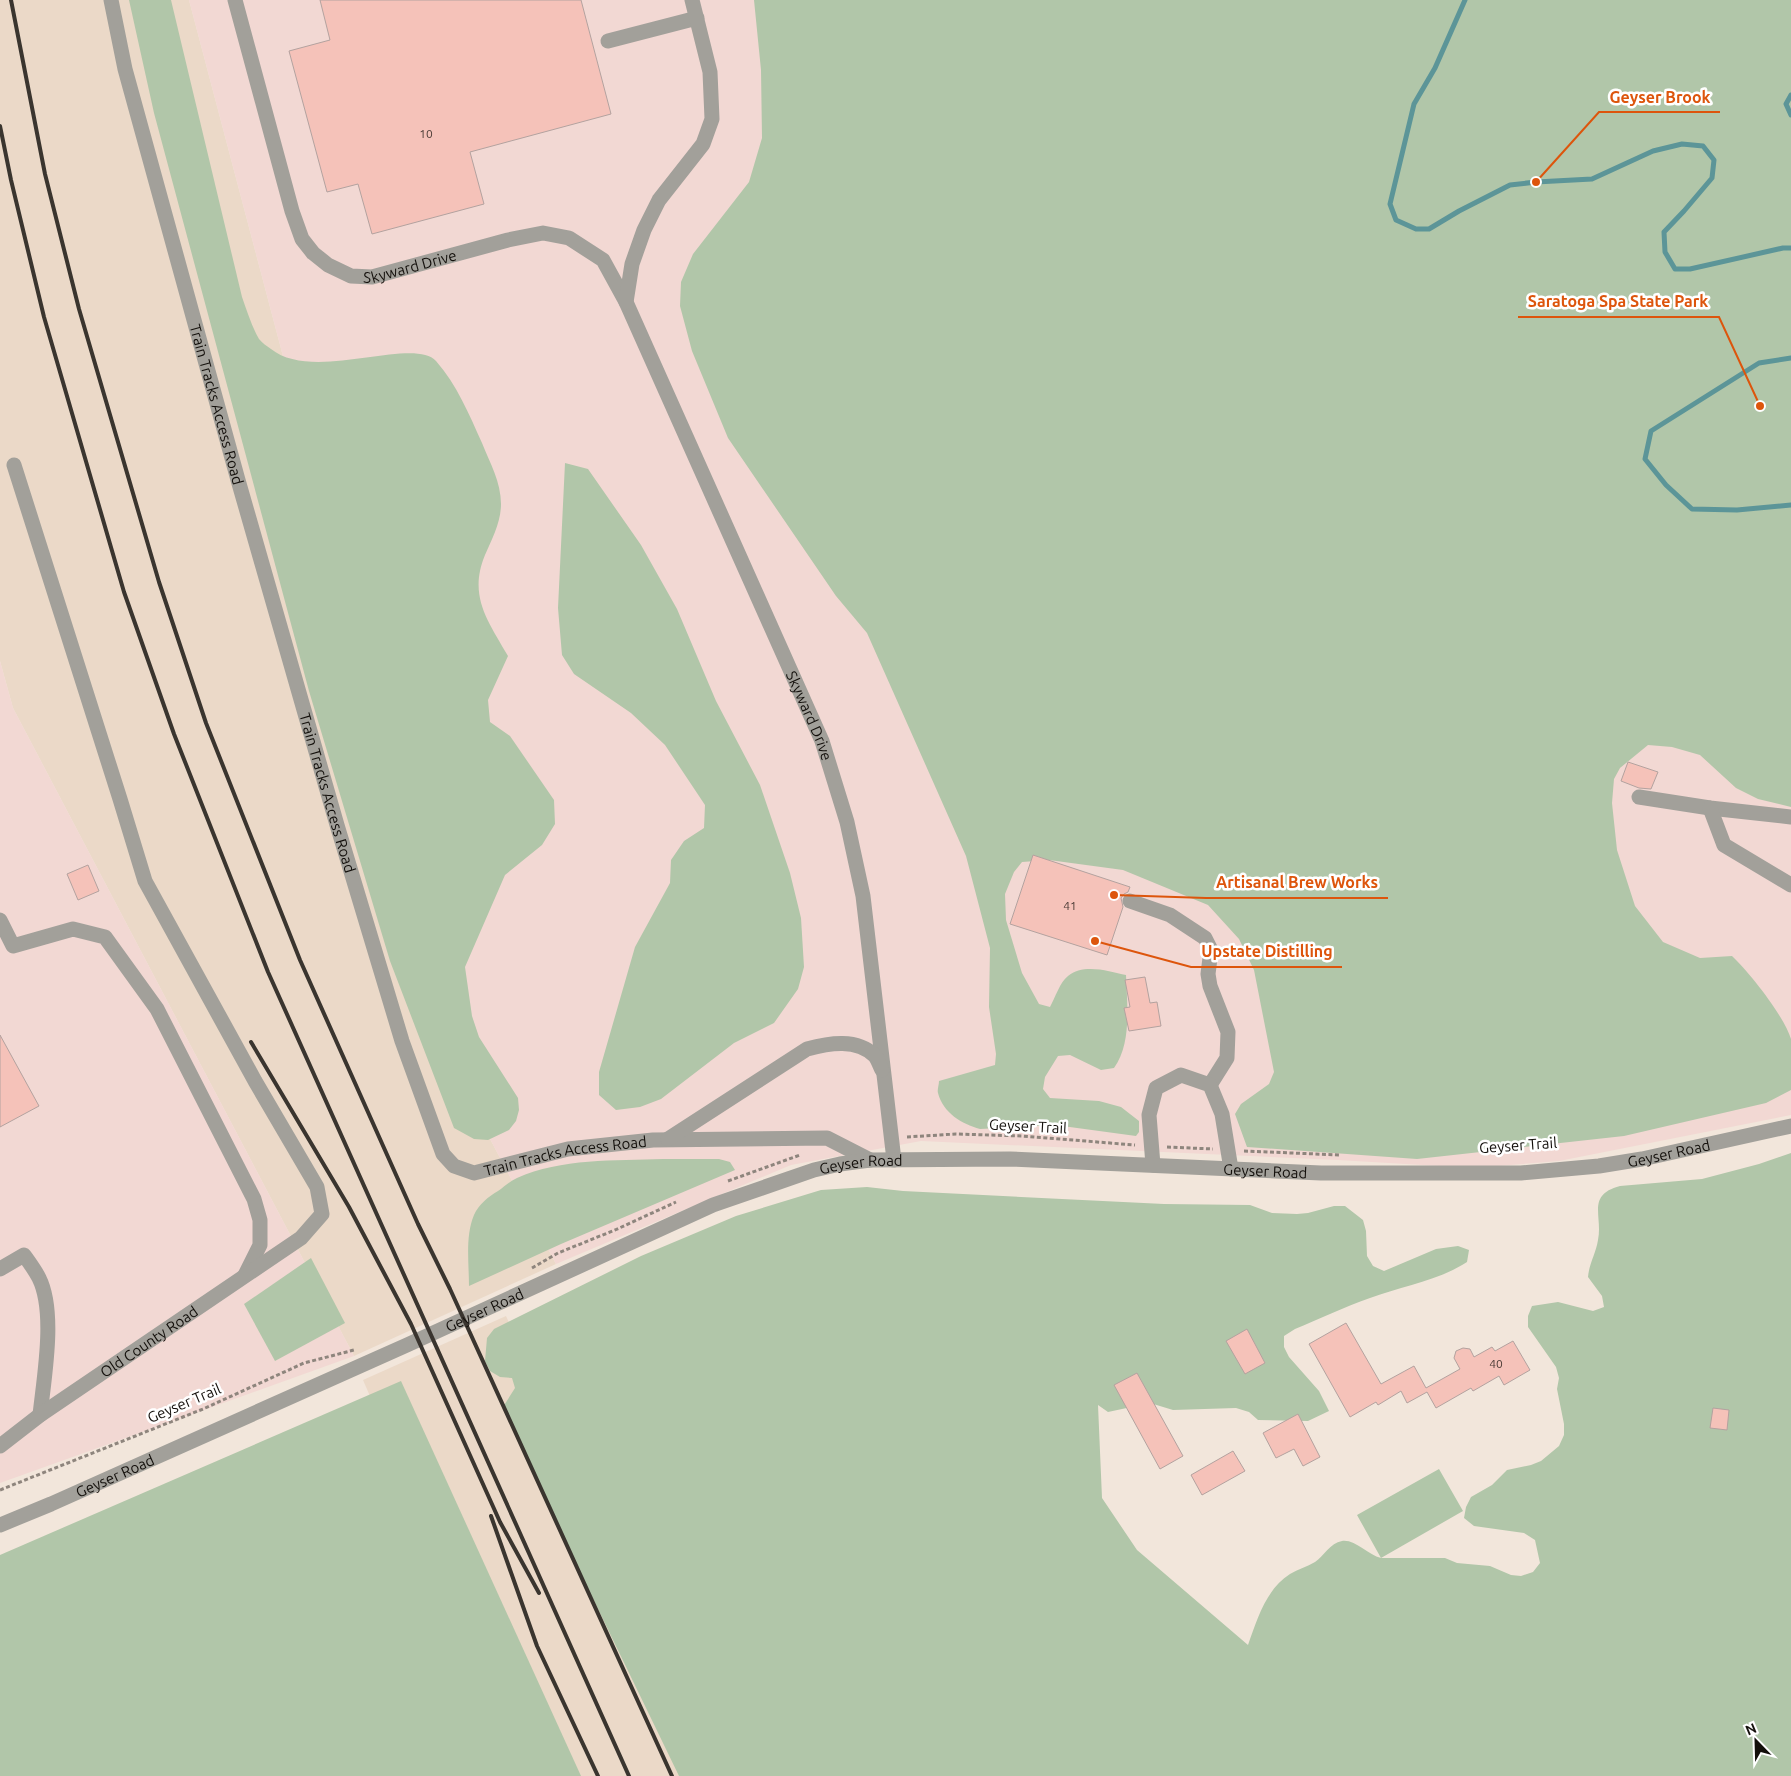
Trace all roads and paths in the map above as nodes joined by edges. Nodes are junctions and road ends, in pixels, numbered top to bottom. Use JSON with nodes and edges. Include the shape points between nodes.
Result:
{"nodes":[{"id":1,"x":111,"y":0,"type":"edge"},
{"id":2,"x":236,"y":0,"type":"edge"},
{"id":3,"x":692,"y":0,"type":"edge"},
{"id":4,"x":696,"y":18,"type":"junction"},
{"id":5,"x":608,"y":41,"type":"dead end"},
{"id":6,"x":626,"y":302,"type":"junction"},
{"id":7,"x":14,"y":465,"type":"dead end"},
{"id":8,"x":1639,"y":797,"type":"dead end"},
{"id":9,"x":1710,"y":808,"type":"junction"},
{"id":10,"x":1791,"y":817,"type":"edge"},
{"id":11,"x":1791,"y":885,"type":"edge"},
{"id":12,"x":1130,"y":901,"type":"dead end"},
{"id":13,"x":0,"y":920,"type":"edge"},
{"id":14,"x":884,"y":1074,"type":"junction"},
{"id":15,"x":1210,"y":1085,"type":"junction"},
{"id":16,"x":1791,"y":1126,"type":"edge"},
{"id":17,"x":912,"y":1137,"type":"dead end"},
{"id":18,"x":668,"y":1139,"type":"junction"},
{"id":19,"x":1143,"y":1146,"type":"dead end"},
{"id":20,"x":1171,"y":1147,"type":"dead end"},
{"id":21,"x":1219,"y":1150,"type":"dead end"},
{"id":22,"x":1242,"y":1150,"type":"dead end"},
{"id":23,"x":1349,"y":1156,"type":"dead end"},
{"id":24,"x":870,"y":1160,"type":"junction"},
{"id":25,"x":894,"y":1160,"type":"junction"},
{"id":26,"x":1153,"y":1166,"type":"junction"},
{"id":27,"x":1231,"y":1169,"type":"junction"},
{"id":28,"x":0,"y":1269,"type":"edge"},
{"id":29,"x":244,"y":1277,"type":"junction"},
{"id":30,"x":360,"y":1348,"type":"dead end"},
{"id":31,"x":40,"y":1415,"type":"junction"},
{"id":32,"x":0,"y":1446,"type":"edge"},
{"id":33,"x":0,"y":1490,"type":"edge"},
{"id":34,"x":0,"y":1525,"type":"edge"}],
"edges":[{"from":1,"to":18,"type":"street","name":"Train Tracks Access Road","via":[[125,69],[320,768],[402,1041],[443,1154],[454,1166],[474,1173],[568,1149]]},
{"from":2,"to":6,"type":"street","name":"Skyward Drive","via":[[292,211],[302,239],[328,265],[351,276],[372,277],[543,233],[569,238],[603,260]]},
{"from":3,"to":4,"type":"street"},
{"from":4,"to":5,"type":"street"},
{"from":4,"to":6,"type":"street","via":[[710,72],[712,119],[702,144],[658,200],[632,264]]},
{"from":6,"to":14,"type":"street","name":"Skyward Drive","via":[[822,741],[847,822],[862,896]]},
{"from":7,"to":29,"type":"street","name":"Old County Road","via":[[145,881],[254,1081],[317,1187],[322,1214],[301,1238]]},
{"from":8,"to":9,"type":"street"},
{"from":9,"to":10,"type":"street"},
{"from":9,"to":11,"type":"street","via":[[1724,844]]},
{"from":12,"to":15,"type":"street","via":[[1170,915],[1205,938],[1211,950],[1210,986],[1228,1032],[1227,1058]]},
{"from":13,"to":29,"type":"street","via":[[13,946],[73,929],[105,937],[157,1010],[254,1199],[260,1220],[260,1245]]},
{"from":14,"to":18,"type":"street","via":[[874,1056],[857,1046],[829,1043],[807,1048]]},
{"from":14,"to":25,"type":"street","name":"Skyward Drive"},
{"from":15,"to":26,"type":"street","via":[[1181,1075],[1156,1088],[1149,1115]]},
{"from":15,"to":27,"type":"street","via":[[1222,1114]]},
{"from":16,"to":27,"type":"street","name":"Geyser Road","via":[[1616,1163],[1521,1173],[1321,1173]]},
{"from":17,"to":19,"type":"path","name":"Geyser Trail","via":[[956,1134],[1022,1136]]},
{"from":18,"to":24,"type":"street","name":"Train Tracks Access Road","via":[[826,1138]]},
{"from":20,"to":21,"type":"path"},
{"from":22,"to":23,"type":"path"},
{"from":24,"to":25,"type":"street","name":"Geyser Road"},
{"from":24,"to":34,"type":"street","name":"Geyser Road","via":[[814,1170],[713,1205]]},
{"from":25,"to":26,"type":"street","name":"Geyser Road","via":[[1010,1159]]},
{"from":26,"to":27,"type":"street","name":"Geyser Road"},
{"from":28,"to":31,"type":"street","via":[[24,1255],[39,1278],[45,1297],[48,1338]]},
{"from":29,"to":31,"type":"street","name":"Old County Road"},
{"from":30,"to":33,"type":"path","name":"Geyser Trail","via":[[304,1363],[203,1409]]},
{"from":31,"to":32,"type":"street","name":"Old County Road"}]}
